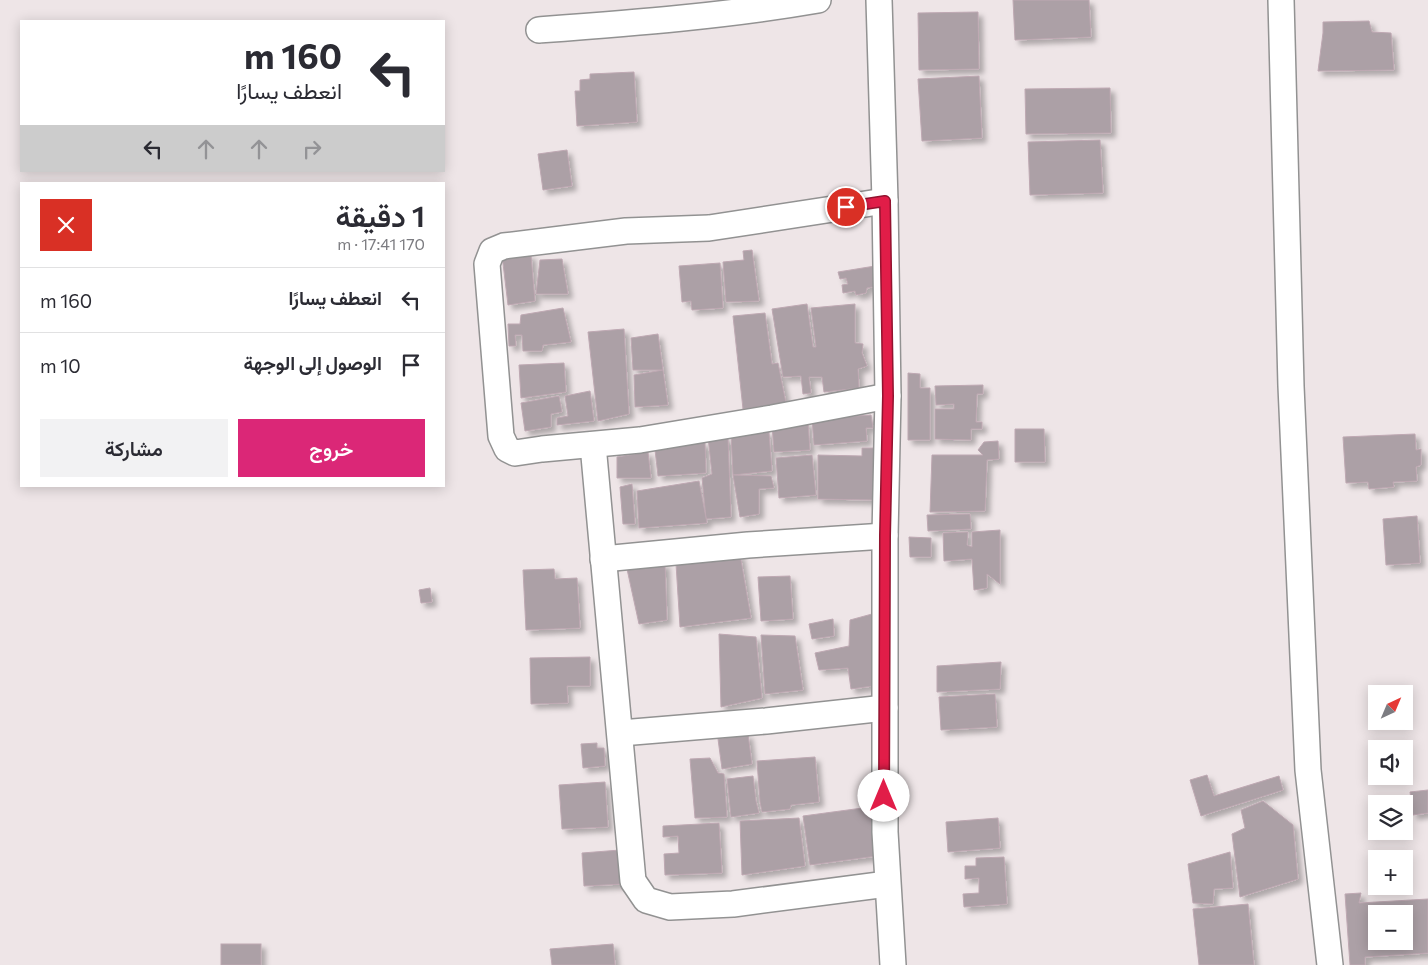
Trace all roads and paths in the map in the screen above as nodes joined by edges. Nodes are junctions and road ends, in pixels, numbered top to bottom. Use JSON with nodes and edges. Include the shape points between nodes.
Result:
{"nodes":[{"id":1,"x":818,"y":0,"type":"edge"},
{"id":2,"x":878,"y":0,"type":"edge"},
{"id":3,"x":1281,"y":0,"type":"edge"},
{"id":4,"x":539,"y":30,"type":"dead end"},
{"id":5,"x":885,"y":201,"type":"junction"},
{"id":6,"x":888,"y":396,"type":"junction"},
{"id":7,"x":593,"y":445,"type":"junction"},
{"id":8,"x":885,"y":536,"type":"junction"},
{"id":9,"x":603,"y":559,"type":"junction"},
{"id":10,"x":885,"y":708,"type":"junction"},
{"id":11,"x":621,"y":732,"type":"junction"},
{"id":12,"x":887,"y":884,"type":"junction"},
{"id":13,"x":892,"y":965,"type":"edge"},
{"id":14,"x":1330,"y":965,"type":"edge"}],
"edges":[{"from":1,"to":4,"type":"street","via":[[663,21]]},
{"from":2,"to":5,"type":"street"},
{"from":3,"to":14,"type":"street","via":[[1292,386],[1308,760]]},
{"from":5,"to":6,"type":"street"},
{"from":5,"to":7,"type":"street","via":[[709,228],[626,231],[504,246],[492,251],[487,264],[501,436],[506,449],[515,453]]},
{"from":6,"to":7,"type":"street","via":[[640,440]]},
{"from":6,"to":8,"type":"street"},
{"from":7,"to":9,"type":"street"},
{"from":8,"to":9,"type":"street"},
{"from":8,"to":10,"type":"street"},
{"from":9,"to":11,"type":"street"},
{"from":10,"to":11,"type":"street"},
{"from":10,"to":12,"type":"street"},
{"from":11,"to":12,"type":"street","via":[[633,881],[646,900],[670,907],[734,904]]},
{"from":12,"to":13,"type":"street"}]}
